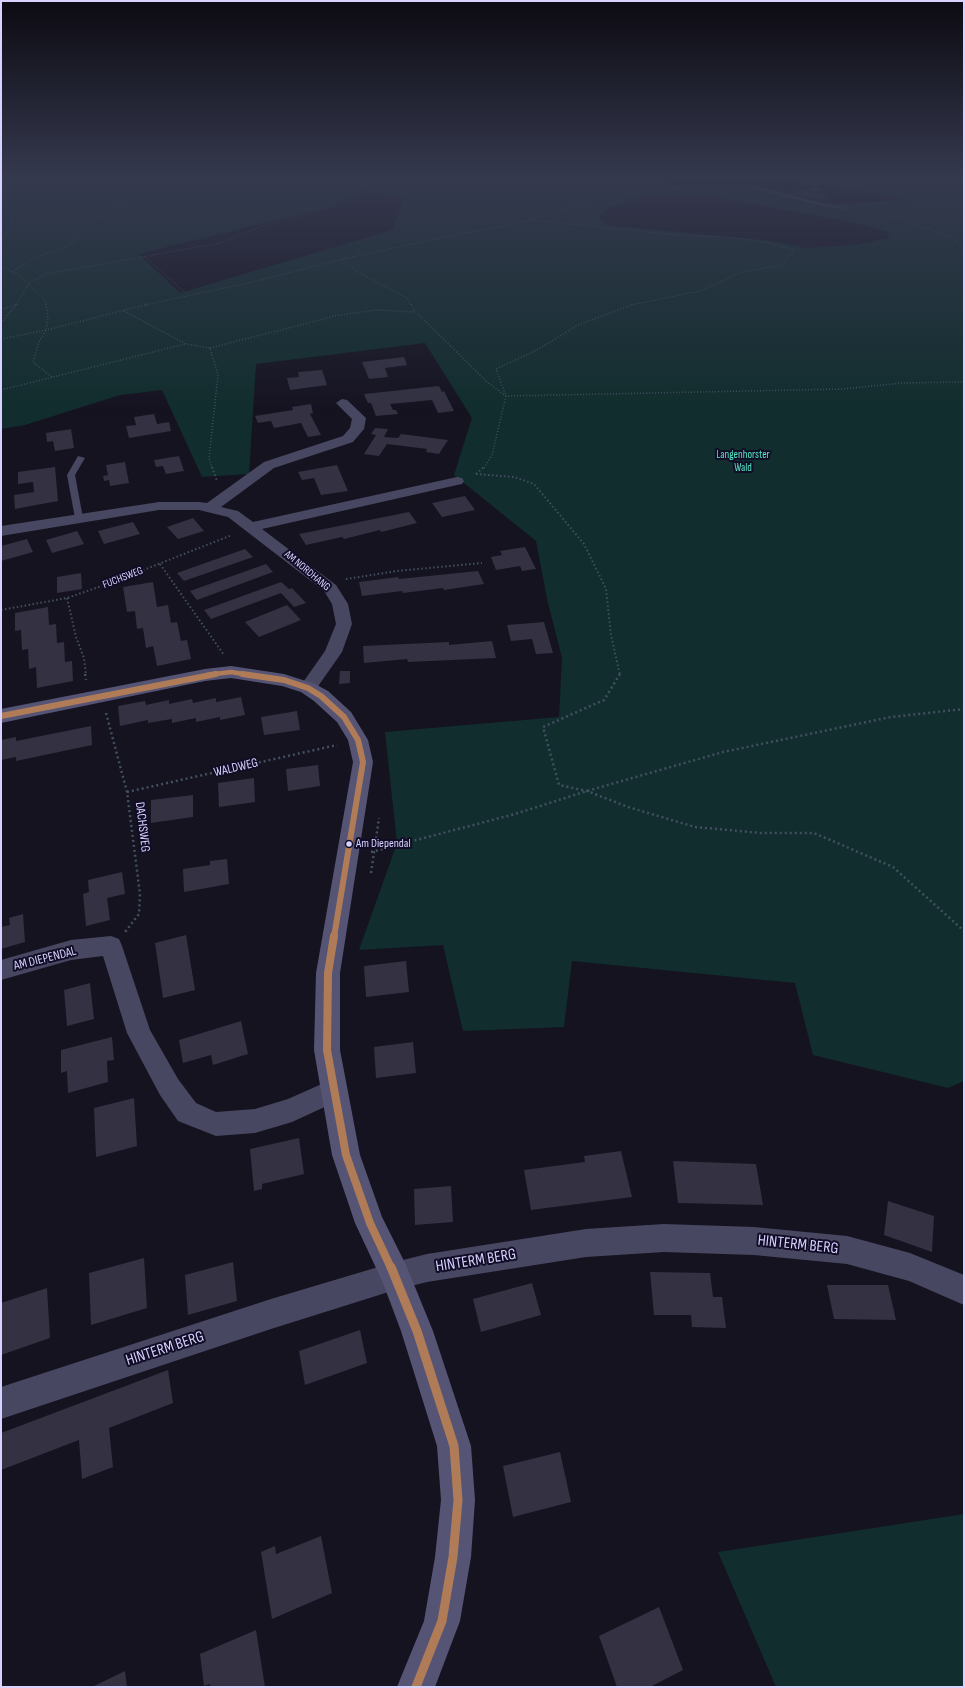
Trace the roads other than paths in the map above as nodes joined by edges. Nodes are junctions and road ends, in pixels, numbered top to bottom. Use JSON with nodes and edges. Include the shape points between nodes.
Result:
{"nodes":[{"id":1,"x":342,"y":403,"type":"dead end"},
{"id":2,"x":80,"y":458,"type":"dead end"},
{"id":3,"x":457,"y":481,"type":"road end"},
{"id":4,"x":211,"y":508,"type":"junction"},
{"id":5,"x":79,"y":518,"type":"junction"},
{"id":6,"x":251,"y":526,"type":"junction"},
{"id":7,"x":1,"y":531,"type":"edge"},
{"id":8,"x":308,"y":688,"type":"junction"},
{"id":9,"x":1,"y":716,"type":"edge"},
{"id":10,"x":1,"y":970,"type":"edge"},
{"id":11,"x":333,"y":1091,"type":"junction"},
{"id":12,"x":395,"y":1276,"type":"junction"},
{"id":13,"x":964,"y":1290,"type":"edge"},
{"id":14,"x":1,"y":1403,"type":"edge"},
{"id":15,"x":416,"y":1687,"type":"edge"}],
"edges":[{"from":1,"to":4,"type":"street","via":[[359,418],[358,429],[348,439],[269,465]]},
{"from":2,"to":5,"type":"lane","via":[[71,475]]},
{"from":3,"to":6,"type":"street"},
{"from":4,"to":5,"type":"street","name":"AM NORDHANG","via":[[187,505],[159,506]]},
{"from":4,"to":6,"type":"street","name":"AM NORDHANG","via":[[233,514]]},
{"from":5,"to":7,"type":"street","name":"AM NORDHANG"},
{"from":6,"to":8,"type":"street","name":"AM NORDHANG","via":[[330,588],[340,604],[344,624],[333,652]]},
{"from":8,"to":9,"type":"street","via":[[257,675],[218,673]]},
{"from":8,"to":11,"type":"street","via":[[344,717],[360,746],[363,762],[364,861],[328,973],[327,1050]]},
{"from":10,"to":11,"type":"street","name":"AM DIEPENDAL","via":[[71,950],[111,946],[139,1034],[169,1087],[187,1112],[216,1124],[255,1121],[292,1110]]},
{"from":11,"to":12,"type":"street","via":[[346,1155],[370,1224]]},
{"from":12,"to":13,"type":"street","name":"HINTERM BERG","via":[[427,1268],[586,1243],[664,1238],[739,1240],[847,1250],[910,1267]]},
{"from":12,"to":14,"type":"street","name":"HINTERM BERG"},
{"from":12,"to":15,"type":"street","via":[[417,1331],[454,1446],[458,1500],[454,1557],[442,1621]]}]}
